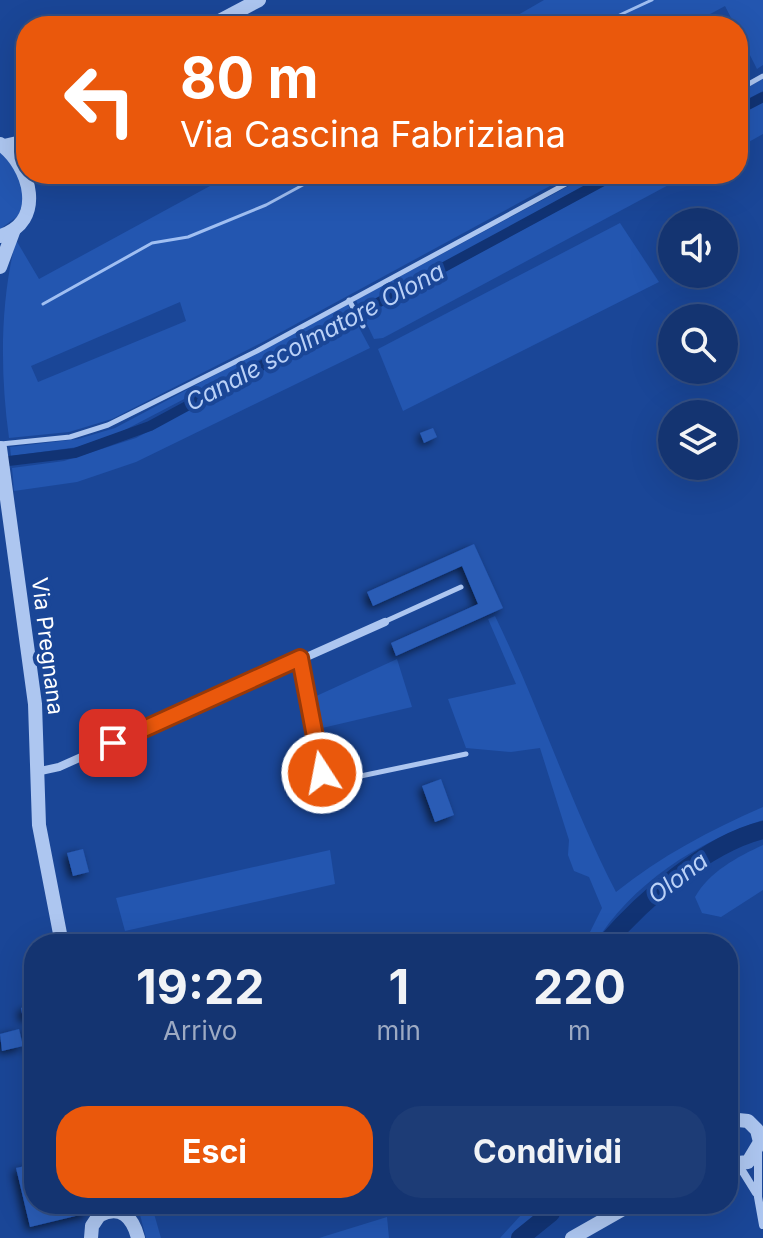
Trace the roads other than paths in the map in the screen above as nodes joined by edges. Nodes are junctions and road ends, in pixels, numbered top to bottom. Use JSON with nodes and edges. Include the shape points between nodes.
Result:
{"nodes":[{"id":1,"x":259,"y":0,"type":"edge"},
{"id":2,"x":229,"y":16,"type":"edge"},
{"id":3,"x":2,"y":145,"type":"edge"},
{"id":4,"x":16,"y":162,"type":"edge"},
{"id":5,"x":28,"y":184,"type":"edge"},
{"id":6,"x":565,"y":184,"type":"edge"},
{"id":7,"x":6,"y":234,"type":"edge"},
{"id":8,"x":0,"y":267,"type":"edge"},
{"id":9,"x":350,"y":300,"type":"junction"},
{"id":10,"x":363,"y":326,"type":"dead end"},
{"id":11,"x":0,"y":447,"type":"edge"},
{"id":12,"x":461,"y":587,"type":"dead end"},
{"id":13,"x":385,"y":622,"type":"joint"},
{"id":14,"x":300,"y":658,"type":"junction"},
{"id":15,"x":466,"y":754,"type":"dead end"},
{"id":16,"x":36,"y":772,"type":"junction"},
{"id":17,"x":60,"y":934,"type":"edge"},
{"id":18,"x":756,"y":1120,"type":"edge"},
{"id":19,"x":760,"y":1147,"type":"edge"},
{"id":20,"x":738,"y":1164,"type":"edge"},
{"id":21,"x":738,"y":1169,"type":"edge"},
{"id":22,"x":758,"y":1197,"type":"junction"},
{"id":23,"x":100,"y":1214,"type":"edge"},
{"id":24,"x":128,"y":1214,"type":"edge"},
{"id":25,"x":614,"y":1214,"type":"edge"},
{"id":26,"x":763,"y":1225,"type":"edge"},
{"id":27,"x":137,"y":1237,"type":"edge"},
{"id":28,"x":91,"y":1238,"type":"edge"},
{"id":29,"x":572,"y":1238,"type":"edge"}],
"edges":[{"from":1,"to":2,"type":"street"},
{"from":3,"to":4,"type":"street"},
{"from":5,"to":7,"type":"street","via":[[29,207]]},
{"from":6,"to":9,"type":"lane"},
{"from":7,"to":8,"type":"street"},
{"from":9,"to":10,"type":"lane"},
{"from":9,"to":11,"type":"lane","via":[[108,425],[70,437]]},
{"from":11,"to":16,"type":"street","name":"Via Pregnana","via":[[34,693]]},
{"from":12,"to":13,"type":"lane"},
{"from":13,"to":14,"type":"street"},
{"from":14,"to":15,"type":"lane","via":[[324,779],[332,782]]},
{"from":14,"to":16,"type":"street","via":[[59,767]]},
{"from":16,"to":17,"type":"street","name":"Via Pregnana","via":[[42,844]]},
{"from":18,"to":19,"type":"street"},
{"from":19,"to":20,"type":"street","via":[[748,1162]]},
{"from":19,"to":22,"type":"street"},
{"from":21,"to":22,"type":"street"},
{"from":22,"to":26,"type":"street"},
{"from":23,"to":28,"type":"street"},
{"from":24,"to":27,"type":"street"},
{"from":25,"to":29,"type":"street"}]}
